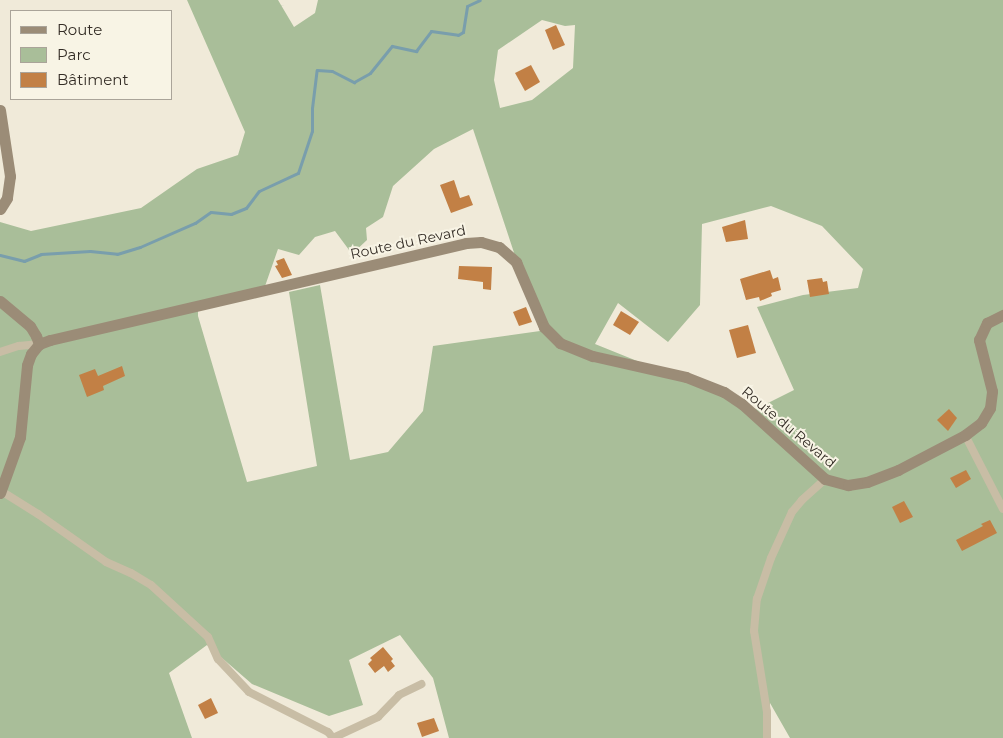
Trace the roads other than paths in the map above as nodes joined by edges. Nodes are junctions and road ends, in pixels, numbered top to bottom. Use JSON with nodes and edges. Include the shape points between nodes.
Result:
{"nodes":[{"id":1,"x":0,"y":110,"type":"edge"},
{"id":2,"x":0,"y":208,"type":"edge"},
{"id":3,"x":0,"y":302,"type":"edge"},
{"id":4,"x":1003,"y":315,"type":"edge"},
{"id":5,"x":39,"y":344,"type":"junction"},
{"id":6,"x":0,"y":352,"type":"edge"},
{"id":7,"x":965,"y":435,"type":"junction"},
{"id":8,"x":825,"y":479,"type":"junction"},
{"id":9,"x":0,"y":492,"type":"edge"},
{"id":10,"x":1003,"y":509,"type":"edge"},
{"id":11,"x":422,"y":684,"type":"dead end"},
{"id":12,"x":333,"y":738,"type":"edge"},
{"id":13,"x":767,"y":738,"type":"edge"}],
"edges":[{"from":1,"to":2,"type":"main road","via":[[10,176],[7,198]]},
{"from":3,"to":5,"type":"main road","via":[[30,326]]},
{"from":4,"to":7,"type":"main road","name":"Route du Revard","via":[[987,323],[980,334],[979,347],[992,399],[987,416]]},
{"from":5,"to":6,"type":"street"},
{"from":5,"to":8,"type":"main road","name":"Route du Revard","via":[[416,254],[466,243],[489,244],[499,247],[516,262],[544,327],[560,343],[593,356],[686,377],[724,392],[742,404]]},
{"from":5,"to":9,"type":"main road","via":[[31,354],[20,436]]},
{"from":7,"to":8,"type":"main road","name":"Route du Revard","via":[[898,470],[867,482],[848,485]]},
{"from":7,"to":10,"type":"street"},
{"from":8,"to":13,"type":"street","via":[[792,512],[756,599],[754,631],[767,712]]},
{"from":9,"to":12,"type":"street","via":[[38,514],[106,562],[151,584],[208,637],[218,659],[249,692],[328,732]]},
{"from":11,"to":12,"type":"street","via":[[399,695],[378,718]]}]}
